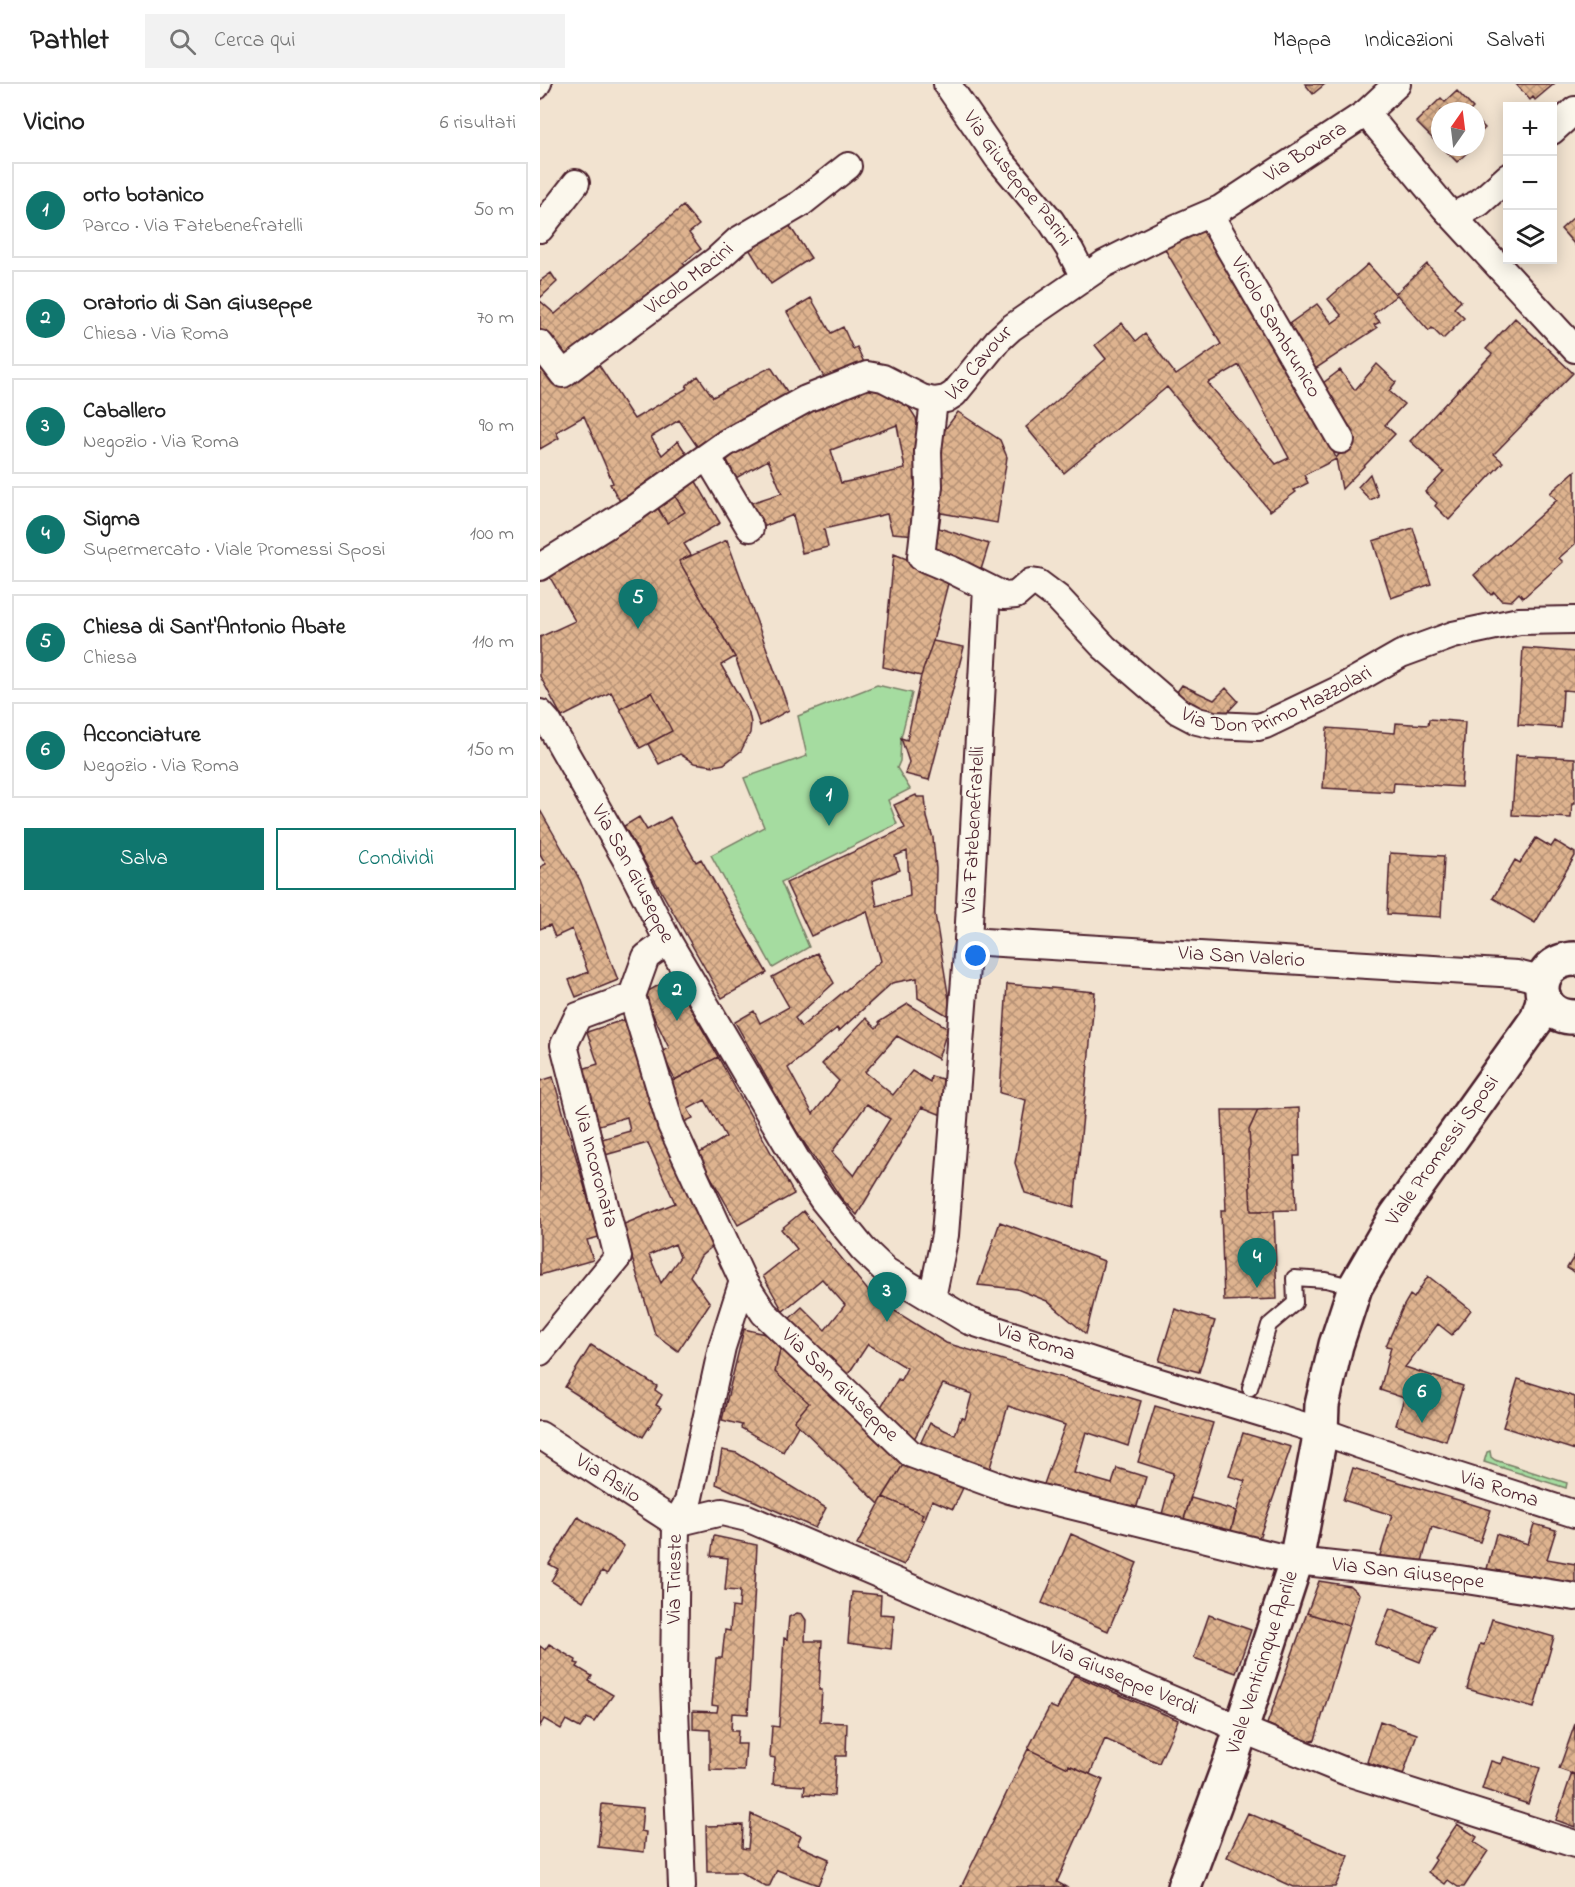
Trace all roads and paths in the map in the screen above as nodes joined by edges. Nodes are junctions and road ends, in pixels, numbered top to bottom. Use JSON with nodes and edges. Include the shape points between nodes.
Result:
{"nodes":[{"id":1,"x":544,"y":84,"type":"edge"},
{"id":2,"x":947,"y":84,"type":"edge"},
{"id":3,"x":1397,"y":84,"type":"edge"},
{"id":4,"x":540,"y":91,"type":"edge"},
{"id":5,"x":1575,"y":110,"type":"edge"},
{"id":6,"x":1366,"y":113,"type":"junction"},
{"id":7,"x":1557,"y":126,"type":"edge"},
{"id":8,"x":848,"y":166,"type":"dead end"},
{"id":9,"x":1503,"y":181,"type":"edge"},
{"id":10,"x":576,"y":183,"type":"dead end"},
{"id":11,"x":1210,"y":215,"type":"junction"},
{"id":12,"x":1454,"y":216,"type":"junction"},
{"id":13,"x":540,"y":229,"type":"edge"},
{"id":14,"x":1084,"y":277,"type":"junction"},
{"id":15,"x":540,"y":344,"type":"edge"},
{"id":16,"x":1575,"y":349,"type":"edge"},
{"id":17,"x":934,"y":401,"type":"junction"},
{"id":18,"x":1341,"y":440,"type":"dead end"},
{"id":19,"x":708,"y":458,"type":"junction"},
{"id":20,"x":750,"y":528,"type":"dead end"},
{"id":21,"x":540,"y":567,"type":"edge"},
{"id":22,"x":987,"y":588,"type":"junction"},
{"id":23,"x":1575,"y":620,"type":"edge"},
{"id":24,"x":540,"y":713,"type":"edge"},
{"id":25,"x":668,"y":941,"type":"junction"},
{"id":26,"x":968,"y":941,"type":"junction"},
{"id":27,"x":1550,"y":992,"type":"edge"},
{"id":28,"x":632,"y":996,"type":"junction"},
{"id":29,"x":743,"y":1281,"type":"junction"},
{"id":30,"x":1355,"y":1287,"type":"junction"},
{"id":31,"x":932,"y":1298,"type":"junction"},
{"id":32,"x":540,"y":1352,"type":"edge"},
{"id":33,"x":1250,"y":1388,"type":"dead end"},
{"id":34,"x":1321,"y":1431,"type":"junction"},
{"id":35,"x":540,"y":1435,"type":"edge"},
{"id":36,"x":1575,"y":1514,"type":"edge"},
{"id":37,"x":676,"y":1523,"type":"junction"},
{"id":38,"x":1296,"y":1561,"type":"junction"},
{"id":39,"x":1575,"y":1597,"type":"edge"},
{"id":40,"x":1241,"y":1729,"type":"junction"},
{"id":41,"x":1575,"y":1844,"type":"edge"},
{"id":42,"x":682,"y":1887,"type":"edge"},
{"id":43,"x":1184,"y":1887,"type":"edge"}],
"edges":[{"from":1,"to":4,"type":"lane"},
{"from":2,"to":14,"type":"street","name":"Via Giuseppe Parini","via":[[998,158],[1051,221]]},
{"from":3,"to":6,"type":"street","name":"Via Bovara"},
{"from":5,"to":7,"type":"street"},
{"from":6,"to":11,"type":"street","name":"Via Bovara"},
{"from":6,"to":12,"type":"street"},
{"from":8,"to":15,"type":"street","name":"Vicolo Macini","via":[[800,204],[737,241],[563,374]]},
{"from":9,"to":12,"type":"street","via":[[1479,202]]},
{"from":10,"to":13,"type":"street"},
{"from":11,"to":14,"type":"street","name":"Via Cavour","via":[[1147,242]]},
{"from":11,"to":18,"type":"street","name":"Vicolo Sambrunico"},
{"from":12,"to":16,"type":"street"},
{"from":14,"to":17,"type":"street","name":"Via Cavour","via":[[1011,328],[954,394]]},
{"from":17,"to":19,"type":"street","name":"Via Cavour","via":[[867,375],[787,408],[726,443]]},
{"from":17,"to":22,"type":"street","via":[[921,557]]},
{"from":19,"to":20,"type":"street"},
{"from":19,"to":21,"type":"street","name":"Via Cavour"},
{"from":22,"to":23,"type":"street","name":"Via Don Primo Mazzolari","via":[[1010,597],[1031,582],[1038,583],[1058,598],[1104,648],[1178,711],[1206,724],[1236,726],[1270,723],[1401,654],[1453,635],[1519,621]]},
{"from":22,"to":26,"type":"street","name":"Via Fatebenefratelli"},
{"from":24,"to":25,"type":"street","name":"Via San Giuseppe","via":[[610,831]]},
{"from":25,"to":28,"type":"street","name":"Via San Giuseppe","via":[[646,957]]},
{"from":25,"to":31,"type":"street","name":"Via Roma","via":[[823,1200],[886,1271]]},
{"from":26,"to":27,"type":"street","name":"Via San Valerio"},
{"from":26,"to":31,"type":"street","name":"Via Fatebenefratelli","via":[[945,1235]]},
{"from":27,"to":30,"type":"main road","name":"Viale Promessi Sposi","via":[[1396,1216]]},
{"from":28,"to":29,"type":"street","name":"Via San Giuseppe","via":[[671,1125]]},
{"from":28,"to":32,"type":"street","name":"Via Incoronata","via":[[578,1016],[564,1045],[618,1257]]},
{"from":29,"to":37,"type":"street","name":"Via Trieste","via":[[722,1347],[688,1502]]},
{"from":29,"to":38,"type":"street","name":"Via San Giuseppe","via":[[764,1313],[911,1454],[1009,1490]]},
{"from":30,"to":33,"type":"lane","via":[[1294,1278],[1295,1303],[1269,1325]]},
{"from":30,"to":34,"type":"main road","name":"Viale Promessi Sposi","via":[[1336,1345],[1322,1405]]},
{"from":31,"to":34,"type":"street","name":"Via Roma","via":[[982,1327]]},
{"from":34,"to":36,"type":"street","name":"Via Roma"},
{"from":34,"to":38,"type":"main road","name":"Viale Venticinque Aprile"},
{"from":35,"to":37,"type":"street","name":"Via Asilo"},
{"from":37,"to":40,"type":"street","name":"Via Giuseppe Verdi","via":[[722,1512],[747,1518]]},
{"from":37,"to":42,"type":"street","name":"Via Trieste","via":[[674,1682]]},
{"from":38,"to":39,"type":"street","name":"Via San Giuseppe","via":[[1453,1578]]},
{"from":38,"to":40,"type":"main road","name":"Viale Venticinque Aprile"},
{"from":40,"to":41,"type":"street","name":"Via Giuseppe Verdi","via":[[1347,1772]]},
{"from":40,"to":43,"type":"main road","name":"Viale Venticinque Aprile"}]}
